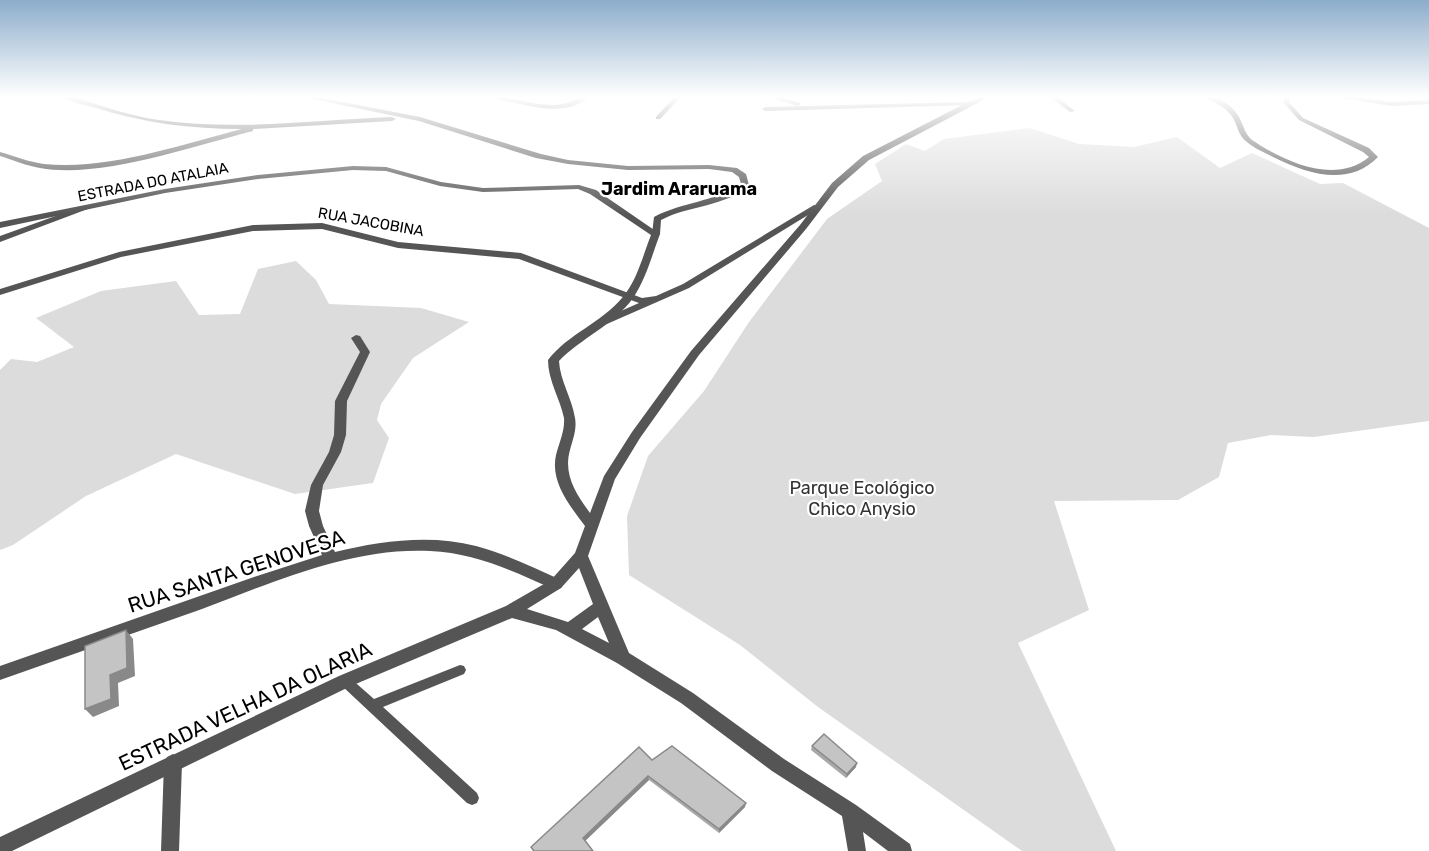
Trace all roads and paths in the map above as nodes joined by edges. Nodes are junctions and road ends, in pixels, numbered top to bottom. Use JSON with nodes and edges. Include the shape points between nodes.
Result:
{"nodes":[{"id":1,"x":223,"y":136,"type":"edge"},
{"id":2,"x":472,"y":136,"type":"edge"},
{"id":3,"x":908,"y":136,"type":"edge"},
{"id":4,"x":1245,"y":136,"type":"edge"},
{"id":5,"x":1336,"y":136,"type":"edge"},
{"id":6,"x":0,"y":154,"type":"edge"},
{"id":7,"x":89,"y":207,"type":"junction"},
{"id":8,"x":817,"y":207,"type":"junction"},
{"id":9,"x":0,"y":225,"type":"edge"},
{"id":10,"x":656,"y":234,"type":"junction"},
{"id":11,"x":0,"y":239,"type":"edge"},
{"id":12,"x":0,"y":292,"type":"edge"},
{"id":13,"x":628,"y":297,"type":"junction"},
{"id":14,"x":659,"y":298,"type":"junction"},
{"id":15,"x":596,"y":326,"type":"junction"},
{"id":16,"x":356,"y":339,"type":"dead end"},
{"id":17,"x":593,"y":526,"type":"junction"},
{"id":18,"x":581,"y":556,"type":"junction"},
{"id":19,"x":331,"y":560,"type":"junction"},
{"id":20,"x":556,"y":584,"type":"junction"},
{"id":21,"x":600,"y":607,"type":"junction"},
{"id":22,"x":511,"y":611,"type":"junction"},
{"id":23,"x":568,"y":630,"type":"junction"},
{"id":24,"x":623,"y":658,"type":"junction"},
{"id":25,"x":460,"y":670,"type":"dead end"},
{"id":26,"x":0,"y":673,"type":"edge"},
{"id":27,"x":345,"y":681,"type":"junction"},
{"id":28,"x":374,"y":705,"type":"junction"},
{"id":29,"x":173,"y":763,"type":"junction"},
{"id":30,"x":472,"y":798,"type":"dead end"},
{"id":31,"x":850,"y":811,"type":"junction"},
{"id":32,"x":0,"y":847,"type":"edge"},
{"id":33,"x":170,"y":851,"type":"edge"},
{"id":34,"x":857,"y":851,"type":"edge"},
{"id":35,"x":903,"y":851,"type":"edge"}],
"edges":[{"from":1,"to":6,"type":"street","via":[[83,168],[41,166]]},
{"from":2,"to":10,"type":"street","via":[[568,162],[627,168],[709,167],[734,170],[743,176],[745,185],[731,195],[669,211],[657,219]]},
{"from":3,"to":8,"type":"street","name":"ESTRADA VELHA DA OLARIA","via":[[866,158]]},
{"from":4,"to":5,"type":"street","via":[[1258,147],[1321,173],[1355,170],[1374,157]]},
{"from":7,"to":9,"type":"street","name":"ESTRADA DO ATALAIA"},
{"from":7,"to":10,"type":"street","name":"ESTRADA DO ATALAIA","via":[[165,190],[258,177],[319,170],[386,169],[440,184],[483,190],[579,187],[593,192]]},
{"from":7,"to":11,"type":"street"},
{"from":8,"to":14,"type":"street","via":[[686,286]]},
{"from":8,"to":17,"type":"street","name":"ESTRADA VELHA DA OLARIA","via":[[694,353],[636,435],[609,479]]},
{"from":10,"to":13,"type":"street"},
{"from":12,"to":13,"type":"street","name":"RUA JACOBINA","via":[[119,255],[253,228],[322,226],[398,245],[521,256]]},
{"from":13,"to":14,"type":"street","name":"RUA JACOBINA","via":[[642,301]]},
{"from":13,"to":15,"type":"street"},
{"from":14,"to":15,"type":"street"},
{"from":15,"to":17,"type":"street","via":[[553,360],[553,372],[570,423],[561,462],[567,490]]},
{"from":16,"to":19,"type":"street","via":[[365,352],[341,401],[340,435],[317,485],[312,511]]},
{"from":17,"to":18,"type":"street","name":"ESTRADA VELHA DA OLARIA"},
{"from":18,"to":20,"type":"street","name":"ESTRADA VELHA DA OLARIA"},
{"from":18,"to":21,"type":"street"},
{"from":19,"to":20,"type":"street","name":"RUA SANTA GENOVESA","via":[[412,546],[463,549]]},
{"from":19,"to":26,"type":"street","name":"RUA SANTA GENOVESA"},
{"from":20,"to":22,"type":"street","name":"ESTRADA VELHA DA OLARIA"},
{"from":21,"to":23,"type":"street"},
{"from":21,"to":24,"type":"street"},
{"from":22,"to":23,"type":"street"},
{"from":22,"to":27,"type":"street","name":"ESTRADA VELHA DA OLARIA"},
{"from":23,"to":24,"type":"street"},
{"from":24,"to":31,"type":"street"},
{"from":25,"to":28,"type":"lane"},
{"from":27,"to":28,"type":"lane"},
{"from":27,"to":29,"type":"street","name":"ESTRADA VELHA DA OLARIA"},
{"from":28,"to":30,"type":"lane"},
{"from":29,"to":32,"type":"street","name":"ESTRADA VELHA DA OLARIA"},
{"from":29,"to":33,"type":"street"},
{"from":31,"to":34,"type":"street"},
{"from":31,"to":35,"type":"street"}]}
